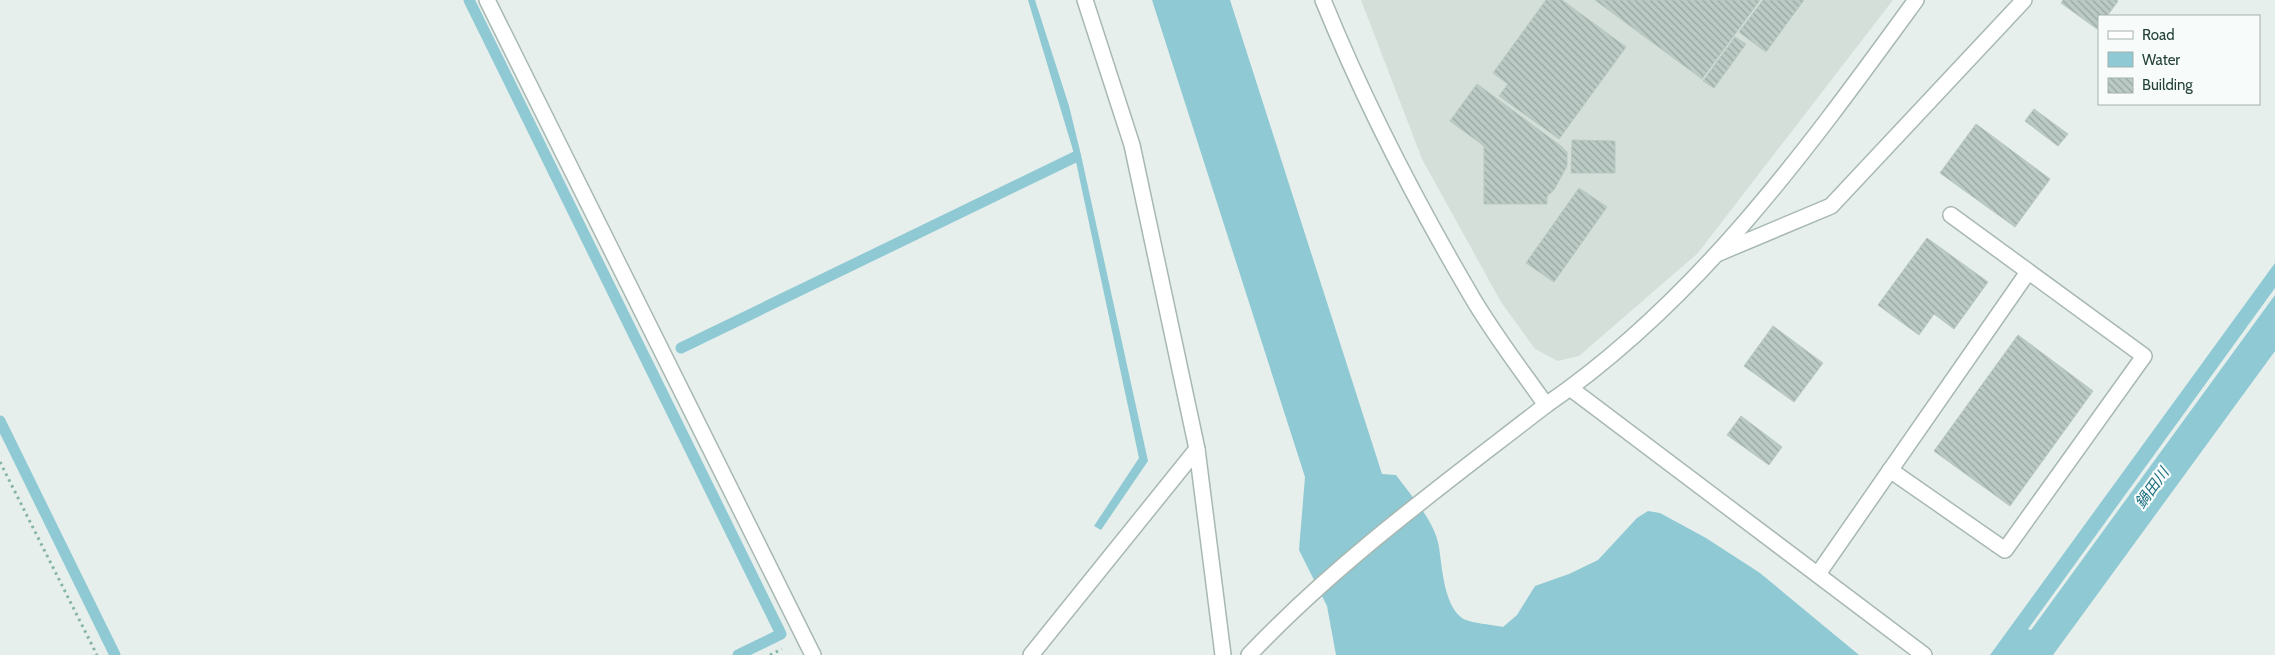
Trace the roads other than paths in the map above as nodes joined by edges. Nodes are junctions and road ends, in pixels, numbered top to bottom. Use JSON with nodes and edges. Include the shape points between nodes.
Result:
{"nodes":[{"id":1,"x":487,"y":0,"type":"edge"},
{"id":2,"x":1085,"y":0,"type":"edge"},
{"id":3,"x":1323,"y":0,"type":"edge"},
{"id":4,"x":1916,"y":0,"type":"edge"},
{"id":5,"x":2024,"y":0,"type":"edge"},
{"id":6,"x":1951,"y":215,"type":"dead end"},
{"id":7,"x":1720,"y":253,"type":"junction"},
{"id":8,"x":2028,"y":272,"type":"junction"},
{"id":9,"x":1570,"y":388,"type":"junction"},
{"id":10,"x":1546,"y":405,"type":"junction"},
{"id":11,"x":1197,"y":449,"type":"junction"},
{"id":12,"x":1890,"y":470,"type":"junction"},
{"id":13,"x":1818,"y":574,"type":"junction"},
{"id":14,"x":813,"y":655,"type":"edge"},
{"id":15,"x":1031,"y":655,"type":"edge"},
{"id":16,"x":1223,"y":655,"type":"edge"},
{"id":17,"x":1248,"y":655,"type":"edge"},
{"id":18,"x":1924,"y":655,"type":"edge"}],
"edges":[{"from":1,"to":14,"type":"street"},
{"from":2,"to":11,"type":"street","via":[[1132,145]]},
{"from":3,"to":10,"type":"street","via":[[1347,59],[1470,294]]},
{"from":4,"to":7,"type":"street","via":[[1814,139]]},
{"from":5,"to":7,"type":"street","via":[[1831,206]]},
{"from":6,"to":8,"type":"street"},
{"from":7,"to":9,"type":"street","via":[[1659,313]]},
{"from":8,"to":12,"type":"street"},
{"from":8,"to":12,"type":"street","via":[[2144,356],[2006,550]]},
{"from":9,"to":10,"type":"street"},
{"from":9,"to":13,"type":"street"},
{"from":10,"to":17,"type":"street","via":[[1344,563],[1288,613]]},
{"from":11,"to":15,"type":"street"},
{"from":11,"to":16,"type":"street"},
{"from":12,"to":13,"type":"street"},
{"from":13,"to":18,"type":"street"}]}
